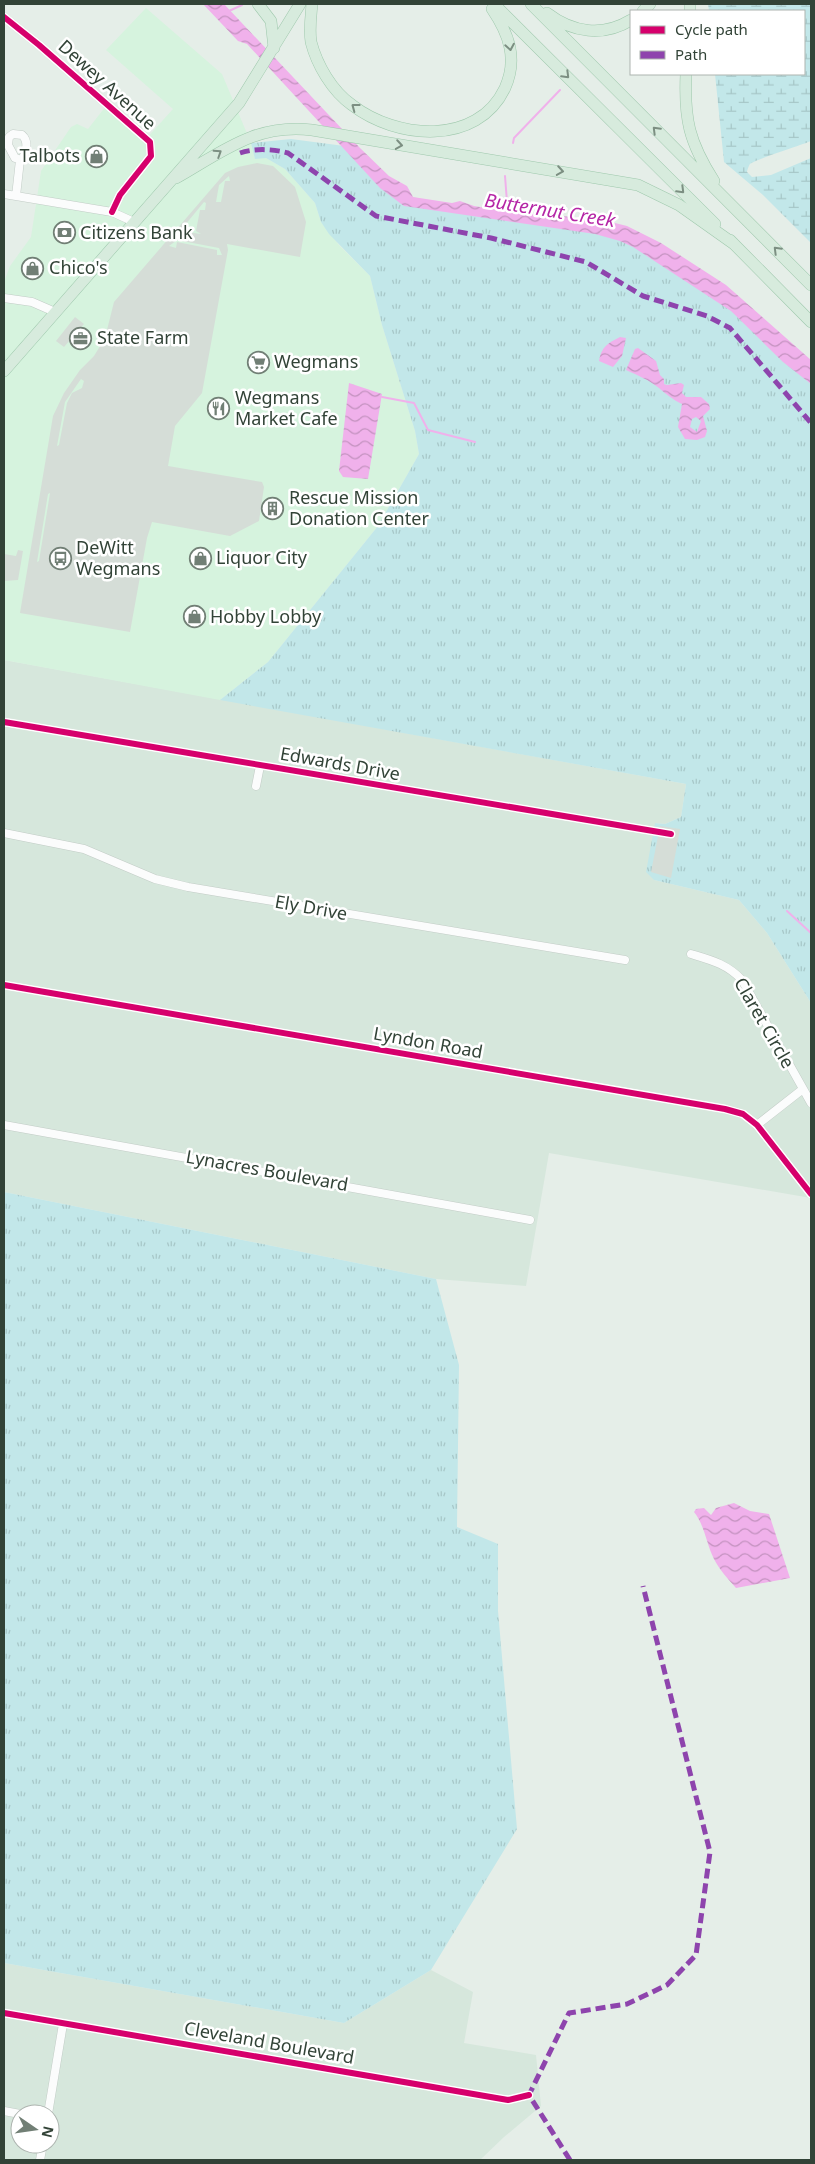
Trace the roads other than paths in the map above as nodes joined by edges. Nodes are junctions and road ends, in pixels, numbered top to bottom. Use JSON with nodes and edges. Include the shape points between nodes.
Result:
{"nodes":[{"id":1,"x":258,"y":4,"type":"edge"},
{"id":2,"x":300,"y":4,"type":"edge"},
{"id":3,"x":312,"y":4,"type":"edge"},
{"id":4,"x":488,"y":4,"type":"edge"},
{"id":5,"x":494,"y":4,"type":"edge"},
{"id":6,"x":531,"y":4,"type":"edge"},
{"id":7,"x":536,"y":4,"type":"edge"},
{"id":8,"x":4,"y":17,"type":"edge"},
{"id":9,"x":630,"y":21,"type":"edge"},
{"id":10,"x":274,"y":48,"type":"junction"},
{"id":11,"x":686,"y":75,"type":"edge"},
{"id":12,"x":20,"y":160,"type":"dead end"},
{"id":13,"x":176,"y":178,"type":"junction"},
{"id":14,"x":4,"y":194,"type":"edge"},
{"id":15,"x":16,"y":196,"type":"junction"},
{"id":16,"x":728,"y":201,"type":"junction"},
{"id":17,"x":112,"y":212,"type":"junction"},
{"id":18,"x":134,"y":222,"type":"junction"},
{"id":19,"x":734,"y":244,"type":"junction"},
{"id":20,"x":811,"y":285,"type":"edge"},
{"id":21,"x":4,"y":298,"type":"edge"},
{"id":22,"x":55,"y":312,"type":"junction"},
{"id":23,"x":811,"y":322,"type":"edge"},
{"id":24,"x":4,"y":371,"type":"edge"},
{"id":25,"x":4,"y":722,"type":"edge"},
{"id":26,"x":260,"y":766,"type":"junction"},
{"id":27,"x":256,"y":786,"type":"dead end"},
{"id":28,"x":4,"y":833,"type":"edge"},
{"id":29,"x":671,"y":834,"type":"dead end"},
{"id":30,"x":691,"y":954,"type":"dead end"},
{"id":31,"x":625,"y":960,"type":"dead end"},
{"id":32,"x":4,"y":985,"type":"edge"},
{"id":33,"x":803,"y":1089,"type":"junction"},
{"id":34,"x":811,"y":1103,"type":"edge"},
{"id":35,"x":757,"y":1125,"type":"junction"},
{"id":36,"x":4,"y":1126,"type":"edge"},
{"id":37,"x":811,"y":1194,"type":"edge"},
{"id":38,"x":530,"y":1220,"type":"dead end"},
{"id":39,"x":4,"y":2013,"type":"edge"},
{"id":40,"x":63,"y":2024,"type":"junction"},
{"id":41,"x":529,"y":2096,"type":"dead end"},
{"id":42,"x":50,"y":2104,"type":"edge"}],
"edges":[{"from":1,"to":10,"type":"highway","via":[[271,21]]},
{"from":2,"to":10,"type":"highway"},
{"from":4,"to":3,"type":"highway","one_way":true,"via":[[506,32],[511,52],[508,80],[502,94],[484,115],[470,123],[449,130],[421,132],[380,122],[364,114],[339,93],[318,61],[312,42]]},
{"from":5,"to":19,"type":"highway","one_way":true},
{"from":16,"to":6,"type":"highway","one_way":true},
{"from":7,"to":9,"type":"highway","via":[[556,20],[578,29],[606,30]]},
{"from":8,"to":17,"type":"street","name":"Dewey Avenue","via":[[150,142],[151,156],[120,195]]},
{"from":10,"to":13,"type":"highway","via":[[239,103]]},
{"from":11,"to":16,"type":"highway","via":[[685,104],[690,136],[699,157]]},
{"from":12,"to":15,"type":"street"},
{"from":13,"to":18,"type":"highway"},
{"from":13,"to":19,"type":"highway","one_way":true,"via":[[229,146],[257,134],[277,129],[312,130],[638,185],[680,205]]},
{"from":14,"to":15,"type":"street"},
{"from":15,"to":17,"type":"street"},
{"from":20,"to":16,"type":"highway","one_way":true},
{"from":17,"to":18,"type":"street"},
{"from":18,"to":22,"type":"highway"},
{"from":19,"to":23,"type":"highway"},
{"from":21,"to":22,"type":"street","via":[[32,302]]},
{"from":22,"to":24,"type":"highway"},
{"from":25,"to":26,"type":"street","name":"Edwards Drive"},
{"from":26,"to":27,"type":"street"},
{"from":26,"to":29,"type":"street","name":"Edwards Drive"},
{"from":28,"to":31,"type":"street","name":"Ely Drive","via":[[84,849],[188,888]]},
{"from":30,"to":33,"type":"street","name":"Claret Circle","via":[[721,963],[742,980]]},
{"from":32,"to":35,"type":"street","name":"Lyndon Road","via":[[725,1109],[743,1114]]},
{"from":33,"to":34,"type":"street","name":"Claret Circle"},
{"from":33,"to":35,"type":"street"},
{"from":35,"to":37,"type":"street","name":"Lyndon Road"},
{"from":36,"to":38,"type":"street","name":"Lynacres Boulevard"},
{"from":39,"to":40,"type":"street","name":"Cleveland Boulevard"},
{"from":40,"to":41,"type":"street","name":"Cleveland Boulevard","via":[[508,2100]]},
{"from":40,"to":42,"type":"street"}]}
